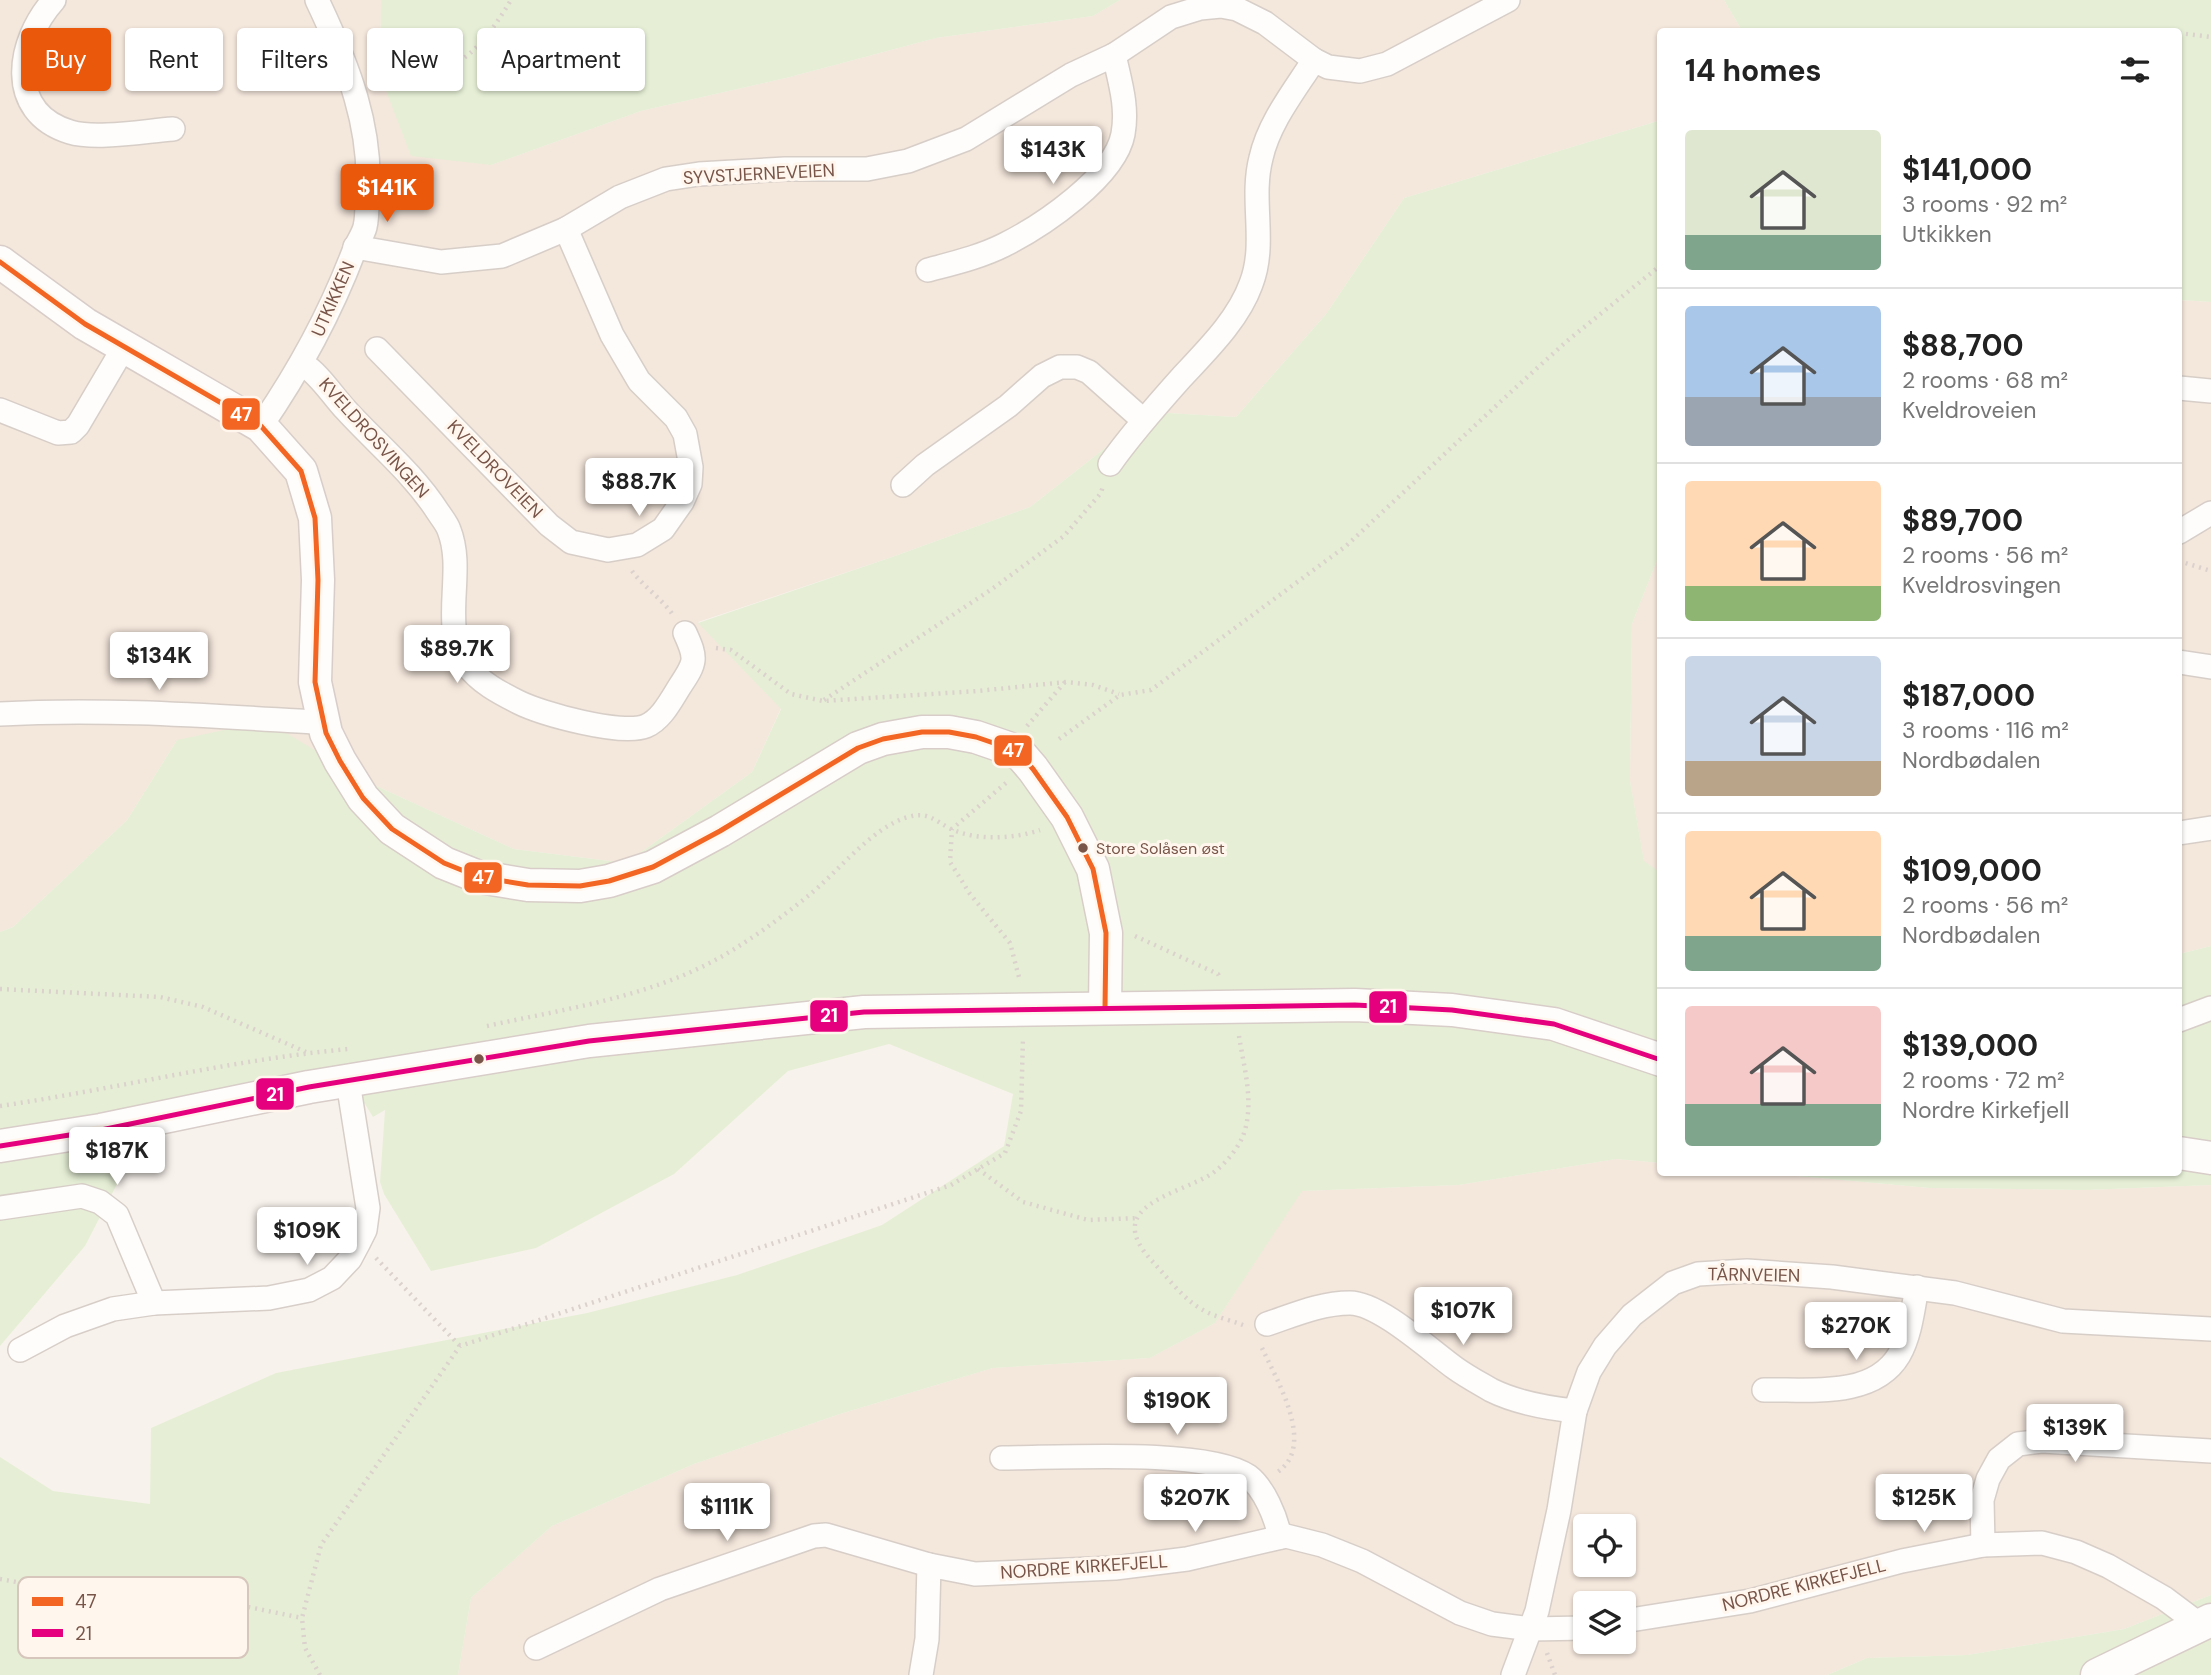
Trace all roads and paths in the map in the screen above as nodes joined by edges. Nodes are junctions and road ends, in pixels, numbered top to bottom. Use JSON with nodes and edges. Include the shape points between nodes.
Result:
{"nodes":[{"id":1,"x":54,"y":0,"type":"edge"},
{"id":2,"x":317,"y":0,"type":"edge"},
{"id":3,"x":510,"y":0,"type":"edge"},
{"id":4,"x":1508,"y":0,"type":"edge"},
{"id":5,"x":329,"y":28,"type":"edge"},
{"id":6,"x":2182,"y":33,"type":"edge"},
{"id":7,"x":2211,"y":37,"type":"edge"},
{"id":8,"x":1114,"y":55,"type":"junction"},
{"id":9,"x":1314,"y":60,"type":"junction"},
{"id":10,"x":353,"y":67,"type":"edge"},
{"id":11,"x":353,"y":88,"type":"edge"},
{"id":12,"x":173,"y":129,"type":"dead end"},
{"id":13,"x":566,"y":229,"type":"junction"},
{"id":14,"x":355,"y":247,"type":"junction"},
{"id":15,"x":0,"y":262,"type":"edge"},
{"id":16,"x":1657,"y":268,"type":"edge"},
{"id":17,"x":928,"y":270,"type":"dead end"},
{"id":18,"x":124,"y":347,"type":"junction"},
{"id":19,"x":377,"y":349,"type":"dead end"},
{"id":20,"x":303,"y":364,"type":"junction"},
{"id":21,"x":2182,"y":388,"type":"edge"},
{"id":22,"x":2211,"y":391,"type":"edge"},
{"id":23,"x":0,"y":410,"type":"edge"},
{"id":24,"x":1143,"y":420,"type":"junction"},
{"id":25,"x":261,"y":426,"type":"junction"},
{"id":26,"x":1110,"y":464,"type":"joint"},
{"id":27,"x":903,"y":485,"type":"dead end"},
{"id":28,"x":2211,"y":513,"type":"edge"},
{"id":29,"x":2182,"y":530,"type":"edge"},
{"id":30,"x":622,"y":547,"type":"junction"},
{"id":31,"x":2182,"y":562,"type":"edge"},
{"id":32,"x":2211,"y":572,"type":"edge"},
{"id":33,"x":689,"y":643,"type":"junction"},
{"id":34,"x":2182,"y":663,"type":"edge"},
{"id":35,"x":2211,"y":667,"type":"edge"},
{"id":36,"x":1066,"y":682,"type":"junction"},
{"id":37,"x":1120,"y":695,"type":"junction"},
{"id":38,"x":823,"y":701,"type":"junction"},
{"id":39,"x":0,"y":714,"type":"edge"},
{"id":40,"x":324,"y":720,"type":"junction"},
{"id":41,"x":1059,"y":739,"type":"dead end"},
{"id":42,"x":1009,"y":748,"type":"junction"},
{"id":43,"x":1006,"y":783,"type":"dead end"},
{"id":44,"x":1067,"y":817,"type":"junction"},
{"id":45,"x":2211,"y":828,"type":"edge"},
{"id":46,"x":952,"y":829,"type":"junction"},
{"id":47,"x":2182,"y":833,"type":"edge"},
{"id":48,"x":1106,"y":933,"type":"junction"},
{"id":49,"x":0,"y":989,"type":"edge"},
{"id":50,"x":1022,"y":991,"type":"dead end"},
{"id":51,"x":1235,"y":1006,"type":"junction"},
{"id":52,"x":1105,"y":1008,"type":"junction"},
{"id":53,"x":2211,"y":1008,"type":"edge"},
{"id":54,"x":2182,"y":1019,"type":"edge"},
{"id":55,"x":485,"y":1026,"type":"dead end"},
{"id":56,"x":1023,"y":1029,"type":"dead end"},
{"id":57,"x":357,"y":1048,"type":"dead end"},
{"id":58,"x":307,"y":1053,"type":"junction"},
{"id":59,"x":1657,"y":1058,"type":"edge"},
{"id":60,"x":348,"y":1082,"type":"junction"},
{"id":61,"x":0,"y":1106,"type":"edge"},
{"id":62,"x":0,"y":1146,"type":"edge"},
{"id":63,"x":2182,"y":1153,"type":"edge"},
{"id":64,"x":2211,"y":1157,"type":"edge"},
{"id":65,"x":978,"y":1169,"type":"junction"},
{"id":66,"x":0,"y":1208,"type":"edge"},
{"id":67,"x":1138,"y":1218,"type":"junction"},
{"id":68,"x":358,"y":1244,"type":"junction"},
{"id":69,"x":1917,"y":1287,"type":"junction"},
{"id":70,"x":154,"y":1303,"type":"junction"},
{"id":71,"x":1260,"y":1326,"type":"junction"},
{"id":72,"x":2211,"y":1329,"type":"edge"},
{"id":73,"x":460,"y":1346,"type":"junction"},
{"id":74,"x":20,"y":1350,"type":"dead end"},
{"id":75,"x":1764,"y":1390,"type":"dead end"},
{"id":76,"x":1575,"y":1411,"type":"junction"},
{"id":77,"x":2211,"y":1451,"type":"edge"},
{"id":78,"x":1002,"y":1458,"type":"dead end"},
{"id":79,"x":1257,"y":1484,"type":"junction"},
{"id":80,"x":1280,"y":1537,"type":"junction"},
{"id":81,"x":1983,"y":1545,"type":"junction"},
{"id":82,"x":929,"y":1565,"type":"junction"},
{"id":83,"x":0,"y":1579,"type":"edge"},
{"id":84,"x":18,"y":1582,"type":"edge"},
{"id":85,"x":248,"y":1607,"type":"edge"},
{"id":86,"x":302,"y":1618,"type":"junction"},
{"id":87,"x":1636,"y":1619,"type":"edge"},
{"id":88,"x":2207,"y":1622,"type":"edge"},
{"id":89,"x":1573,"y":1628,"type":"edge"},
{"id":90,"x":1530,"y":1629,"type":"junction"},
{"id":91,"x":536,"y":1648,"type":"dead end"},
{"id":92,"x":320,"y":1675,"type":"edge"},
{"id":93,"x":921,"y":1675,"type":"edge"},
{"id":94,"x":1513,"y":1675,"type":"edge"},
{"id":95,"x":2097,"y":1675,"type":"edge"}],
"edges":[{"from":1,"to":12,"type":"street","via":[[36,24],[23,58],[22,74],[32,105],[46,121],[72,133],[94,135]]},
{"from":2,"to":5,"type":"street","name":"UTKIKKEN"},
{"from":3,"to":10,"type":"path","via":[[492,32],[461,62],[427,74],[394,76]]},
{"from":4,"to":9,"type":"street","name":"SYVSTJERNEVEIEN","via":[[1387,64],[1360,71],[1328,67]]},
{"from":6,"to":7,"type":"path"},
{"from":8,"to":9,"type":"street","name":"SYVSTJERNEVEIEN","via":[[1171,17],[1221,6],[1265,23]]},
{"from":8,"to":13,"type":"street","name":"SYVSTJERNEVEIEN","via":[[1071,75],[966,139],[908,161],[867,169],[785,169],[666,180],[620,197]]},
{"from":8,"to":17,"type":"street","via":[[1125,97],[1123,134],[1105,172],[1055,214],[1006,244]]},
{"from":9,"to":24,"type":"street","via":[[1273,124],[1260,158],[1259,257],[1251,286],[1216,339]]},
{"from":11,"to":14,"type":"street","name":"UTKIKKEN","via":[[363,120],[369,178],[365,228]]},
{"from":13,"to":14,"type":"street","name":"SYVSTJERNEVEIEN","via":[[502,256],[441,262]]},
{"from":13,"to":30,"type":"street","name":"KVELDROVEIEN","via":[[612,335],[639,381],[676,418],[685,434],[691,467],[682,502],[663,529],[637,545]]},
{"from":14,"to":20,"type":"street","name":"UTKIKKEN"},
{"from":15,"to":18,"type":"street"},
{"from":16,"to":37,"type":"path","via":[[1567,341],[1346,546],[1151,690]]},
{"from":18,"to":23,"type":"street","via":[[71,432],[58,433]]},
{"from":18,"to":25,"type":"street"},
{"from":19,"to":30,"type":"street","name":"KVELDROVEIEN","via":[[549,525],[571,542],[608,550]]},
{"from":20,"to":25,"type":"street","name":"UTKIKKEN"},
{"from":20,"to":33,"type":"street","name":"KVELDROSVINGEN","via":[[424,491],[449,530],[454,552],[455,639],[467,664],[484,682],[520,704],[599,727],[629,730],[648,725],[663,712],[694,662]]},
{"from":21,"to":22,"type":"street"},
{"from":24,"to":26,"type":"street"},
{"from":24,"to":27,"type":"street","via":[[1089,372],[1060,367],[1042,376]]},
{"from":25,"to":40,"type":"street","via":[[301,471],[315,518],[315,682]]},
{"from":26,"to":38,"type":"path","via":[[1101,493],[1064,536]]},
{"from":28,"to":29,"type":"street"},
{"from":30,"to":33,"type":"path","via":[[630,568],[668,608]]},
{"from":31,"to":32,"type":"path"},
{"from":33,"to":38,"type":"path","via":[[731,650],[791,694]]},
{"from":34,"to":35,"type":"street"},
{"from":36,"to":37,"type":"path"},
{"from":36,"to":38,"type":"path"},
{"from":36,"to":42,"type":"path"},
{"from":37,"to":41,"type":"path"},
{"from":39,"to":40,"type":"street"},
{"from":40,"to":42,"type":"street","via":[[326,733],[363,798],[392,829],[444,863],[479,877],[528,885],[580,886],[653,867],[858,748],[883,738],[949,732]]},
{"from":42,"to":44,"type":"street","via":[[1033,769]]},
{"from":43,"to":46,"type":"path"},
{"from":44,"to":46,"type":"path","via":[[1028,834],[979,836]]},
{"from":44,"to":48,"type":"street","via":[[1093,869]]},
{"from":45,"to":47,"type":"street"},
{"from":46,"to":50,"type":"path","via":[[950,862],[1010,943]]},
{"from":46,"to":55,"type":"path","via":[[931,815],[908,816],[877,833],[809,895],[739,947],[673,981]]},
{"from":48,"to":51,"type":"path","via":[[1135,936],[1218,974]]},
{"from":48,"to":52,"type":"street"},
{"from":49,"to":58,"type":"path","via":[[160,997],[204,1007]]},
{"from":51,"to":52,"type":"street"},
{"from":51,"to":59,"type":"street","via":[[1452,1010],[1555,1024]]},
{"from":51,"to":67,"type":"path","via":[[1248,1093],[1242,1137],[1213,1173],[1148,1204]]},
{"from":52,"to":60,"type":"street","via":[[805,1017],[589,1041]]},
{"from":53,"to":54,"type":"street"},
{"from":56,"to":65,"type":"path","via":[[1021,1111],[1005,1153]]},
{"from":57,"to":58,"type":"path"},
{"from":58,"to":61,"type":"path"},
{"from":60,"to":62,"type":"street"},
{"from":60,"to":68,"type":"street","via":[[369,1208]]},
{"from":63,"to":64,"type":"street"},
{"from":65,"to":67,"type":"path","via":[[1023,1202],[1088,1220]]},
{"from":65,"to":73,"type":"path","via":[[951,1185]]},
{"from":66,"to":70,"type":"street","via":[[82,1196],[100,1202],[117,1215]]},
{"from":67,"to":71,"type":"path","via":[[1139,1245],[1190,1300],[1203,1310]]},
{"from":68,"to":70,"type":"street","via":[[332,1279],[309,1290],[269,1298]]},
{"from":68,"to":73,"type":"path"},
{"from":69,"to":72,"type":"street","name":"TÅRNVEIEN","via":[[2063,1321]]},
{"from":69,"to":75,"type":"street","via":[[1900,1353],[1888,1370],[1847,1388]]},
{"from":69,"to":76,"type":"street","name":"TÅRNVEIEN","via":[[1747,1271],[1698,1274],[1673,1283],[1632,1315],[1605,1346],[1589,1372]]},
{"from":70,"to":74,"type":"street","via":[[113,1309],[65,1326]]},
{"from":71,"to":76,"type":"street","via":[[1319,1306],[1353,1303],[1377,1311],[1490,1389]]},
{"from":71,"to":79,"type":"path","via":[[1285,1394],[1293,1454],[1282,1469]]},
{"from":73,"to":86,"type":"path","via":[[321,1545]]},
{"from":76,"to":90,"type":"street","name":"TÅRNVEIEN","via":[[1559,1510]]},
{"from":77,"to":81,"type":"street","via":[[2042,1440],[2018,1444],[1999,1459],[1987,1479],[1982,1500]]},
{"from":78,"to":79,"type":"street","via":[[1191,1460],[1218,1464]]},
{"from":79,"to":80,"type":"street"},
{"from":80,"to":82,"type":"street","name":"NORDRE KIRKEFJELL","via":[[1187,1559],[1115,1568],[975,1574]]},
{"from":80,"to":90,"type":"street","name":"NORDRE KIRKEFJELL","via":[[1322,1545],[1362,1561],[1460,1613],[1492,1624]]},
{"from":81,"to":87,"type":"street","name":"NORDRE KIRKEFJELL","via":[[1750,1601]]},
{"from":81,"to":88,"type":"street","name":"NORDRE KIRKEFJELL","via":[[2042,1543],[2076,1552],[2164,1598],[2192,1619]]},
{"from":82,"to":91,"type":"street","name":"NORDRE KIRKEFJELL","via":[[814,1535],[660,1589]]},
{"from":82,"to":93,"type":"street"},
{"from":83,"to":84,"type":"path"},
{"from":85,"to":86,"type":"path"},
{"from":86,"to":92,"type":"path","via":[[305,1648]]},
{"from":88,"to":95,"type":"street"},
{"from":89,"to":90,"type":"street","name":"NORDRE KIRKEFJELL"},
{"from":90,"to":94,"type":"street"}]}
